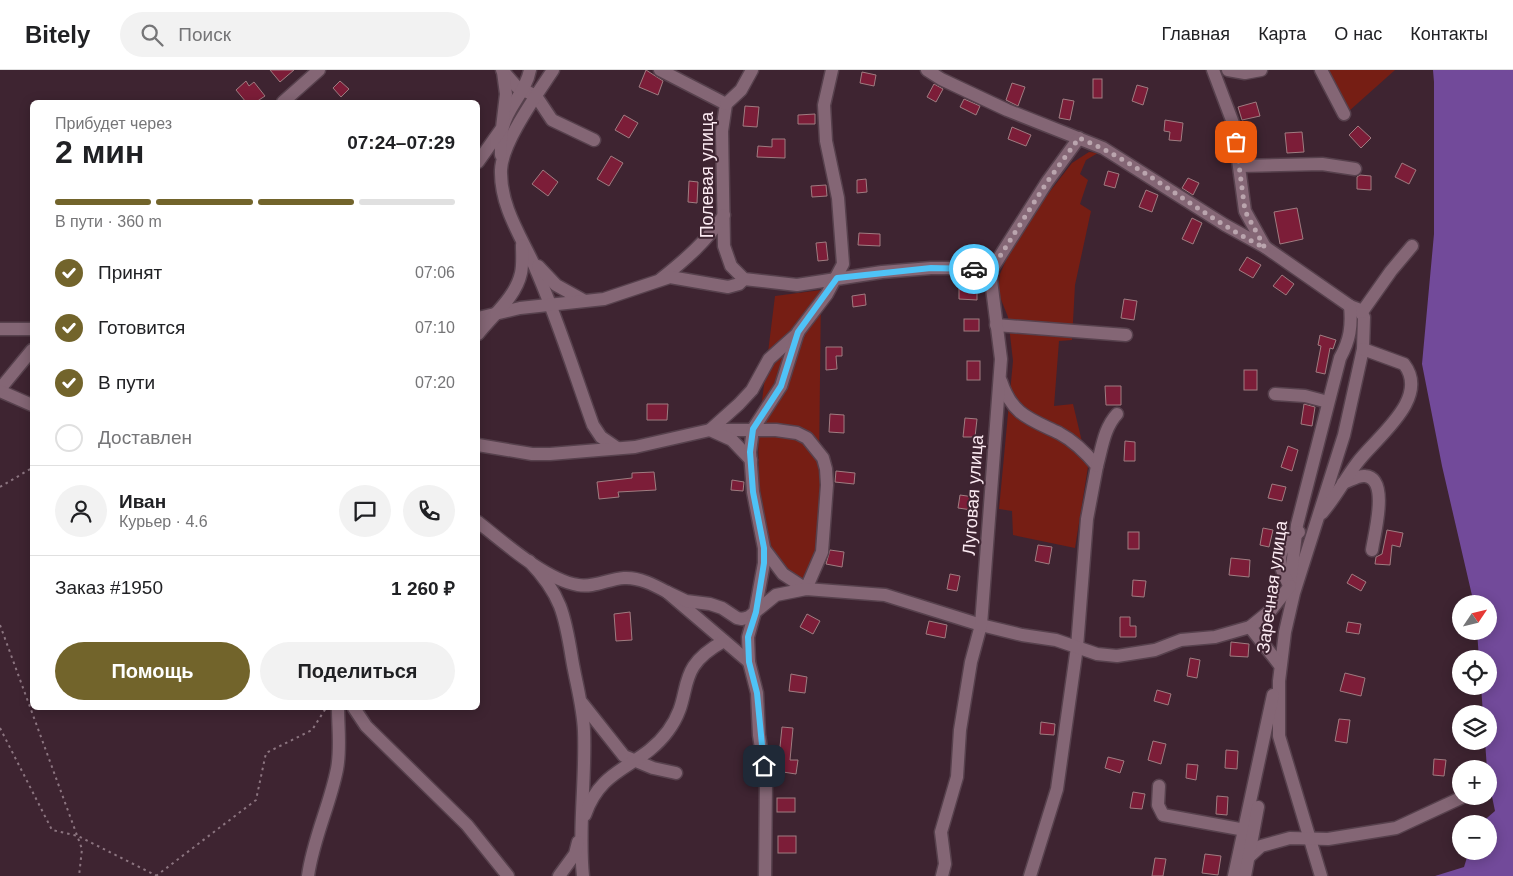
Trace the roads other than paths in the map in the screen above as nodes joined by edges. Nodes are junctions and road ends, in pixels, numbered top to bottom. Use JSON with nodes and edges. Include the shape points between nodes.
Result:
{"nodes":[{"id":1,"x":319,"y":70,"type":"edge"},
{"id":2,"x":502,"y":70,"type":"edge"},
{"id":3,"x":530,"y":70,"type":"edge"},
{"id":4,"x":553,"y":70,"type":"edge"},
{"id":5,"x":660,"y":70,"type":"edge"},
{"id":6,"x":752,"y":70,"type":"edge"},
{"id":7,"x":832,"y":70,"type":"edge"},
{"id":8,"x":927,"y":70,"type":"edge"},
{"id":9,"x":1214,"y":70,"type":"edge"},
{"id":10,"x":1228,"y":70,"type":"edge"},
{"id":11,"x":1261,"y":70,"type":"edge"},
{"id":12,"x":1321,"y":70,"type":"edge"},
{"id":13,"x":523,"y":90,"type":"junction"},
{"id":14,"x":536,"y":96,"type":"junction"},
{"id":15,"x":285,"y":100,"type":"edge"},
{"id":16,"x":726,"y":104,"type":"junction"},
{"id":17,"x":1344,"y":114,"type":"dead end"},
{"id":18,"x":502,"y":128,"type":"junction"},
{"id":19,"x":1079,"y":138,"type":"junction"},
{"id":20,"x":594,"y":140,"type":"dead end"},
{"id":21,"x":480,"y":159,"type":"edge"},
{"id":22,"x":1240,"y":166,"type":"junction"},
{"id":23,"x":501,"y":169,"type":"junction"},
{"id":24,"x":1355,"y":169,"type":"dead end"},
{"id":25,"x":724,"y":215,"type":"junction"},
{"id":26,"x":522,"y":242,"type":"junction"},
{"id":27,"x":1412,"y":246,"type":"dead end"},
{"id":28,"x":1265,"y":248,"type":"junction"},
{"id":29,"x":529,"y":257,"type":"junction"},
{"id":30,"x":990,"y":272,"type":"junction"},
{"id":31,"x":837,"y":278,"type":"junction"},
{"id":32,"x":744,"y":279,"type":"junction"},
{"id":33,"x":660,"y":280,"type":"junction"},
{"id":34,"x":589,"y":302,"type":"junction"},
{"id":35,"x":549,"y":304,"type":"junction"},
{"id":36,"x":1350,"y":306,"type":"junction"},
{"id":37,"x":1362,"y":312,"type":"junction"},
{"id":38,"x":495,"y":314,"type":"junction"},
{"id":39,"x":480,"y":318,"type":"edge"},
{"id":40,"x":996,"y":325,"type":"junction"},
{"id":41,"x":0,"y":329,"type":"edge"},
{"id":42,"x":30,"y":329,"type":"edge"},
{"id":43,"x":480,"y":332,"type":"edge"},
{"id":44,"x":798,"y":332,"type":"junction"},
{"id":45,"x":1126,"y":335,"type":"dead end"},
{"id":46,"x":1363,"y":349,"type":"junction"},
{"id":47,"x":30,"y":352,"type":"edge"},
{"id":48,"x":1000,"y":376,"type":"junction"},
{"id":49,"x":0,"y":390,"type":"edge"},
{"id":50,"x":1274,"y":394,"type":"dead end"},
{"id":51,"x":1328,"y":402,"type":"junction"},
{"id":52,"x":30,"y":405,"type":"edge"},
{"id":53,"x":1117,"y":414,"type":"dead end"},
{"id":54,"x":753,"y":429,"type":"junction"},
{"id":55,"x":710,"y":430,"type":"junction"},
{"id":56,"x":480,"y":445,"type":"edge"},
{"id":57,"x":617,"y":448,"type":"junction"},
{"id":58,"x":751,"y":460,"type":"junction"},
{"id":59,"x":1097,"y":466,"type":"junction"},
{"id":60,"x":1343,"y":483,"type":"junction"},
{"id":61,"x":1317,"y":518,"type":"junction"},
{"id":62,"x":480,"y":524,"type":"edge"},
{"id":63,"x":1296,"y":535,"type":"junction"},
{"id":64,"x":764,"y":548,"type":"junction"},
{"id":65,"x":1372,"y":550,"type":"dead end"},
{"id":66,"x":529,"y":561,"type":"junction"},
{"id":67,"x":806,"y":588,"type":"junction"},
{"id":68,"x":1292,"y":590,"type":"junction"},
{"id":69,"x":667,"y":592,"type":"junction"},
{"id":70,"x":756,"y":612,"type":"junction"},
{"id":71,"x":981,"y":625,"type":"junction"},
{"id":72,"x":1250,"y":628,"type":"junction"},
{"id":73,"x":1285,"y":632,"type":"junction"},
{"id":74,"x":724,"y":641,"type":"junction"},
{"id":75,"x":1077,"y":647,"type":"junction"},
{"id":76,"x":749,"y":662,"type":"junction"},
{"id":77,"x":1279,"y":664,"type":"junction"},
{"id":78,"x":581,"y":701,"type":"junction"},
{"id":79,"x":338,"y":710,"type":"edge"},
{"id":80,"x":355,"y":710,"type":"edge"},
{"id":81,"x":1262,"y":748,"type":"junction"},
{"id":82,"x":634,"y":761,"type":"junction"},
{"id":83,"x":676,"y":773,"type":"dead end"},
{"id":84,"x":1159,"y":786,"type":"dead end"},
{"id":85,"x":1452,"y":802,"type":"edge"},
{"id":86,"x":582,"y":828,"type":"junction"},
{"id":87,"x":1245,"y":830,"type":"junction"},
{"id":88,"x":1310,"y":839,"type":"junction"},
{"id":89,"x":1250,"y":856,"type":"junction"},
{"id":90,"x":308,"y":876,"type":"edge"},
{"id":91,"x":508,"y":876,"type":"edge"},
{"id":92,"x":559,"y":876,"type":"edge"},
{"id":93,"x":583,"y":876,"type":"edge"},
{"id":94,"x":764,"y":876,"type":"edge"},
{"id":95,"x":942,"y":876,"type":"edge"},
{"id":96,"x":1030,"y":876,"type":"edge"},
{"id":97,"x":1234,"y":876,"type":"edge"},
{"id":98,"x":1245,"y":876,"type":"edge"},
{"id":99,"x":1321,"y":876,"type":"edge"}],
"edges":[{"from":1,"to":15,"type":"street"},
{"from":2,"to":13,"type":"street"},
{"from":2,"to":18,"type":"street","via":[[506,94]]},
{"from":3,"to":13,"type":"street"},
{"from":4,"to":14,"type":"street"},
{"from":5,"to":16,"type":"street","name":"Полевая улица"},
{"from":6,"to":16,"type":"street","via":[[741,90]]},
{"from":7,"to":31,"type":"street","via":[[824,104],[826,141],[835,177],[843,242],[843,264]]},
{"from":8,"to":19,"type":"street","via":[[1007,110]]},
{"from":9,"to":22,"type":"street","via":[[1233,122]]},
{"from":10,"to":11,"type":"street","via":[[1244,73]]},
{"from":12,"to":17,"type":"street"},
{"from":13,"to":14,"type":"street"},
{"from":13,"to":18,"type":"street"},
{"from":14,"to":20,"type":"street","via":[[552,120]]},
{"from":14,"to":23,"type":"street","via":[[521,119]]},
{"from":16,"to":25,"type":"street","name":"Полевая улица","via":[[722,132]]},
{"from":18,"to":21,"type":"street"},
{"from":18,"to":23,"type":"street"},
{"from":19,"to":28,"type":"street","via":[[1103,148]]},
{"from":19,"to":30,"type":"street"},
{"from":22,"to":24,"type":"street","via":[[1322,164]]},
{"from":22,"to":28,"type":"street","via":[[1245,211]]},
{"from":23,"to":26,"type":"street","via":[[504,201]]},
{"from":25,"to":32,"type":"street","name":"Полевая улица","via":[[724,246],[731,266]]},
{"from":25,"to":33,"type":"street","via":[[716,228]]},
{"from":26,"to":29,"type":"street"},
{"from":26,"to":38,"type":"street","via":[[521,273],[510,297]]},
{"from":27,"to":37,"type":"street"},
{"from":28,"to":36,"type":"street"},
{"from":29,"to":34,"type":"street","via":[[556,286]]},
{"from":29,"to":35,"type":"street"},
{"from":30,"to":31,"type":"street","via":[[969,268],[931,268]]},
{"from":30,"to":40,"type":"street","name":"Луговая улица"},
{"from":31,"to":32,"type":"street","via":[[797,285]]},
{"from":31,"to":44,"type":"street"},
{"from":32,"to":33,"type":"street","via":[[728,287],[686,278]]},
{"from":33,"to":34,"type":"street","via":[[625,294]]},
{"from":34,"to":35,"type":"street"},
{"from":35,"to":38,"type":"street"},
{"from":35,"to":57,"type":"street","via":[[596,432]]},
{"from":36,"to":37,"type":"street"},
{"from":36,"to":51,"type":"street","name":"Заречная улица","via":[[1352,326]]},
{"from":37,"to":46,"type":"street"},
{"from":38,"to":39,"type":"street"},
{"from":38,"to":43,"type":"street"},
{"from":40,"to":45,"type":"street"},
{"from":40,"to":48,"type":"street","name":"Луговая улица"},
{"from":41,"to":42,"type":"street"},
{"from":44,"to":54,"type":"street","via":[[781,386]]},
{"from":44,"to":55,"type":"street","via":[[769,359],[752,390]]},
{"from":46,"to":60,"type":"street","via":[[1404,364],[1411,378],[1411,389],[1409,399],[1390,427]]},
{"from":46,"to":61,"type":"street","via":[[1344,435]]},
{"from":47,"to":49,"type":"street"},
{"from":48,"to":59,"type":"street","via":[[1006,395],[1021,414],[1072,442]]},
{"from":48,"to":71,"type":"street","name":"Луговая улица"},
{"from":49,"to":52,"type":"street"},
{"from":50,"to":51,"type":"street","via":[[1305,396]]},
{"from":51,"to":63,"type":"street","name":"Заречная улица"},
{"from":53,"to":59,"type":"street","via":[[1105,435]]},
{"from":54,"to":55,"type":"street"},
{"from":54,"to":58,"type":"street"},
{"from":54,"to":67,"type":"street","via":[[789,431],[807,438],[823,458],[827,507],[822,552]]},
{"from":55,"to":57,"type":"street"},
{"from":55,"to":58,"type":"street","via":[[732,440]]},
{"from":56,"to":57,"type":"street","via":[[532,454]]},
{"from":58,"to":64,"type":"street","via":[[753,492]]},
{"from":59,"to":75,"type":"street","via":[[1083,549]]},
{"from":60,"to":61,"type":"street"},
{"from":60,"to":65,"type":"street","via":[[1366,476],[1376,484],[1379,503]]},
{"from":61,"to":63,"type":"street"},
{"from":61,"to":68,"type":"street"},
{"from":62,"to":66,"type":"street"},
{"from":63,"to":68,"type":"street","name":"Заречная улица"},
{"from":64,"to":67,"type":"street","via":[[783,574]]},
{"from":64,"to":70,"type":"street"},
{"from":66,"to":69,"type":"street","via":[[579,586],[624,578],[637,579]]},
{"from":66,"to":78,"type":"street","via":[[561,604]]},
{"from":67,"to":70,"type":"street","via":[[776,595]]},
{"from":67,"to":71,"type":"street","via":[[886,595]]},
{"from":68,"to":72,"type":"street"},
{"from":68,"to":73,"type":"street","name":"Заречная улица"},
{"from":69,"to":70,"type":"street","via":[[686,601],[722,608],[737,618],[749,617]]},
{"from":69,"to":74,"type":"street"},
{"from":70,"to":76,"type":"street","via":[[748,637]]},
{"from":71,"to":75,"type":"street"},
{"from":71,"to":95,"type":"street","name":"Луговая улица","via":[[971,662],[960,730],[957,777],[940,832],[945,864]]},
{"from":72,"to":75,"type":"street","via":[[1215,637],[1181,640],[1132,655],[1097,654]]},
{"from":72,"to":77,"type":"street"},
{"from":73,"to":77,"type":"street","name":"Заречная улица"},
{"from":73,"to":88,"type":"street","via":[[1279,736]]},
{"from":74,"to":76,"type":"street"},
{"from":74,"to":82,"type":"street","via":[[698,658],[689,672],[676,719],[660,741]]},
{"from":75,"to":96,"type":"street","via":[[1058,789]]},
{"from":76,"to":94,"type":"street","via":[[757,693],[766,781]]},
{"from":77,"to":81,"type":"street","name":"Заречная улица"},
{"from":78,"to":82,"type":"street","via":[[611,742],[624,756]]},
{"from":78,"to":86,"type":"street","via":[[584,731]]},
{"from":79,"to":90,"type":"street","via":[[340,746],[337,768]]},
{"from":80,"to":91,"type":"street","via":[[366,726],[467,825]]},
{"from":81,"to":87,"type":"street","name":"Заречная улица"},
{"from":81,"to":89,"type":"street"},
{"from":82,"to":83,"type":"street"},
{"from":82,"to":86,"type":"street","via":[[601,784],[589,804]]},
{"from":84,"to":87,"type":"street","via":[[1158,805],[1163,815]]},
{"from":85,"to":88,"type":"street","via":[[1396,828]]},
{"from":86,"to":92,"type":"street","via":[[574,854]]},
{"from":86,"to":93,"type":"street"},
{"from":87,"to":97,"type":"street","name":"Заречная улица"},
{"from":88,"to":89,"type":"street","via":[[1290,838],[1274,842],[1261,846]]},
{"from":88,"to":99,"type":"street"},
{"from":89,"to":98,"type":"street"}]}
